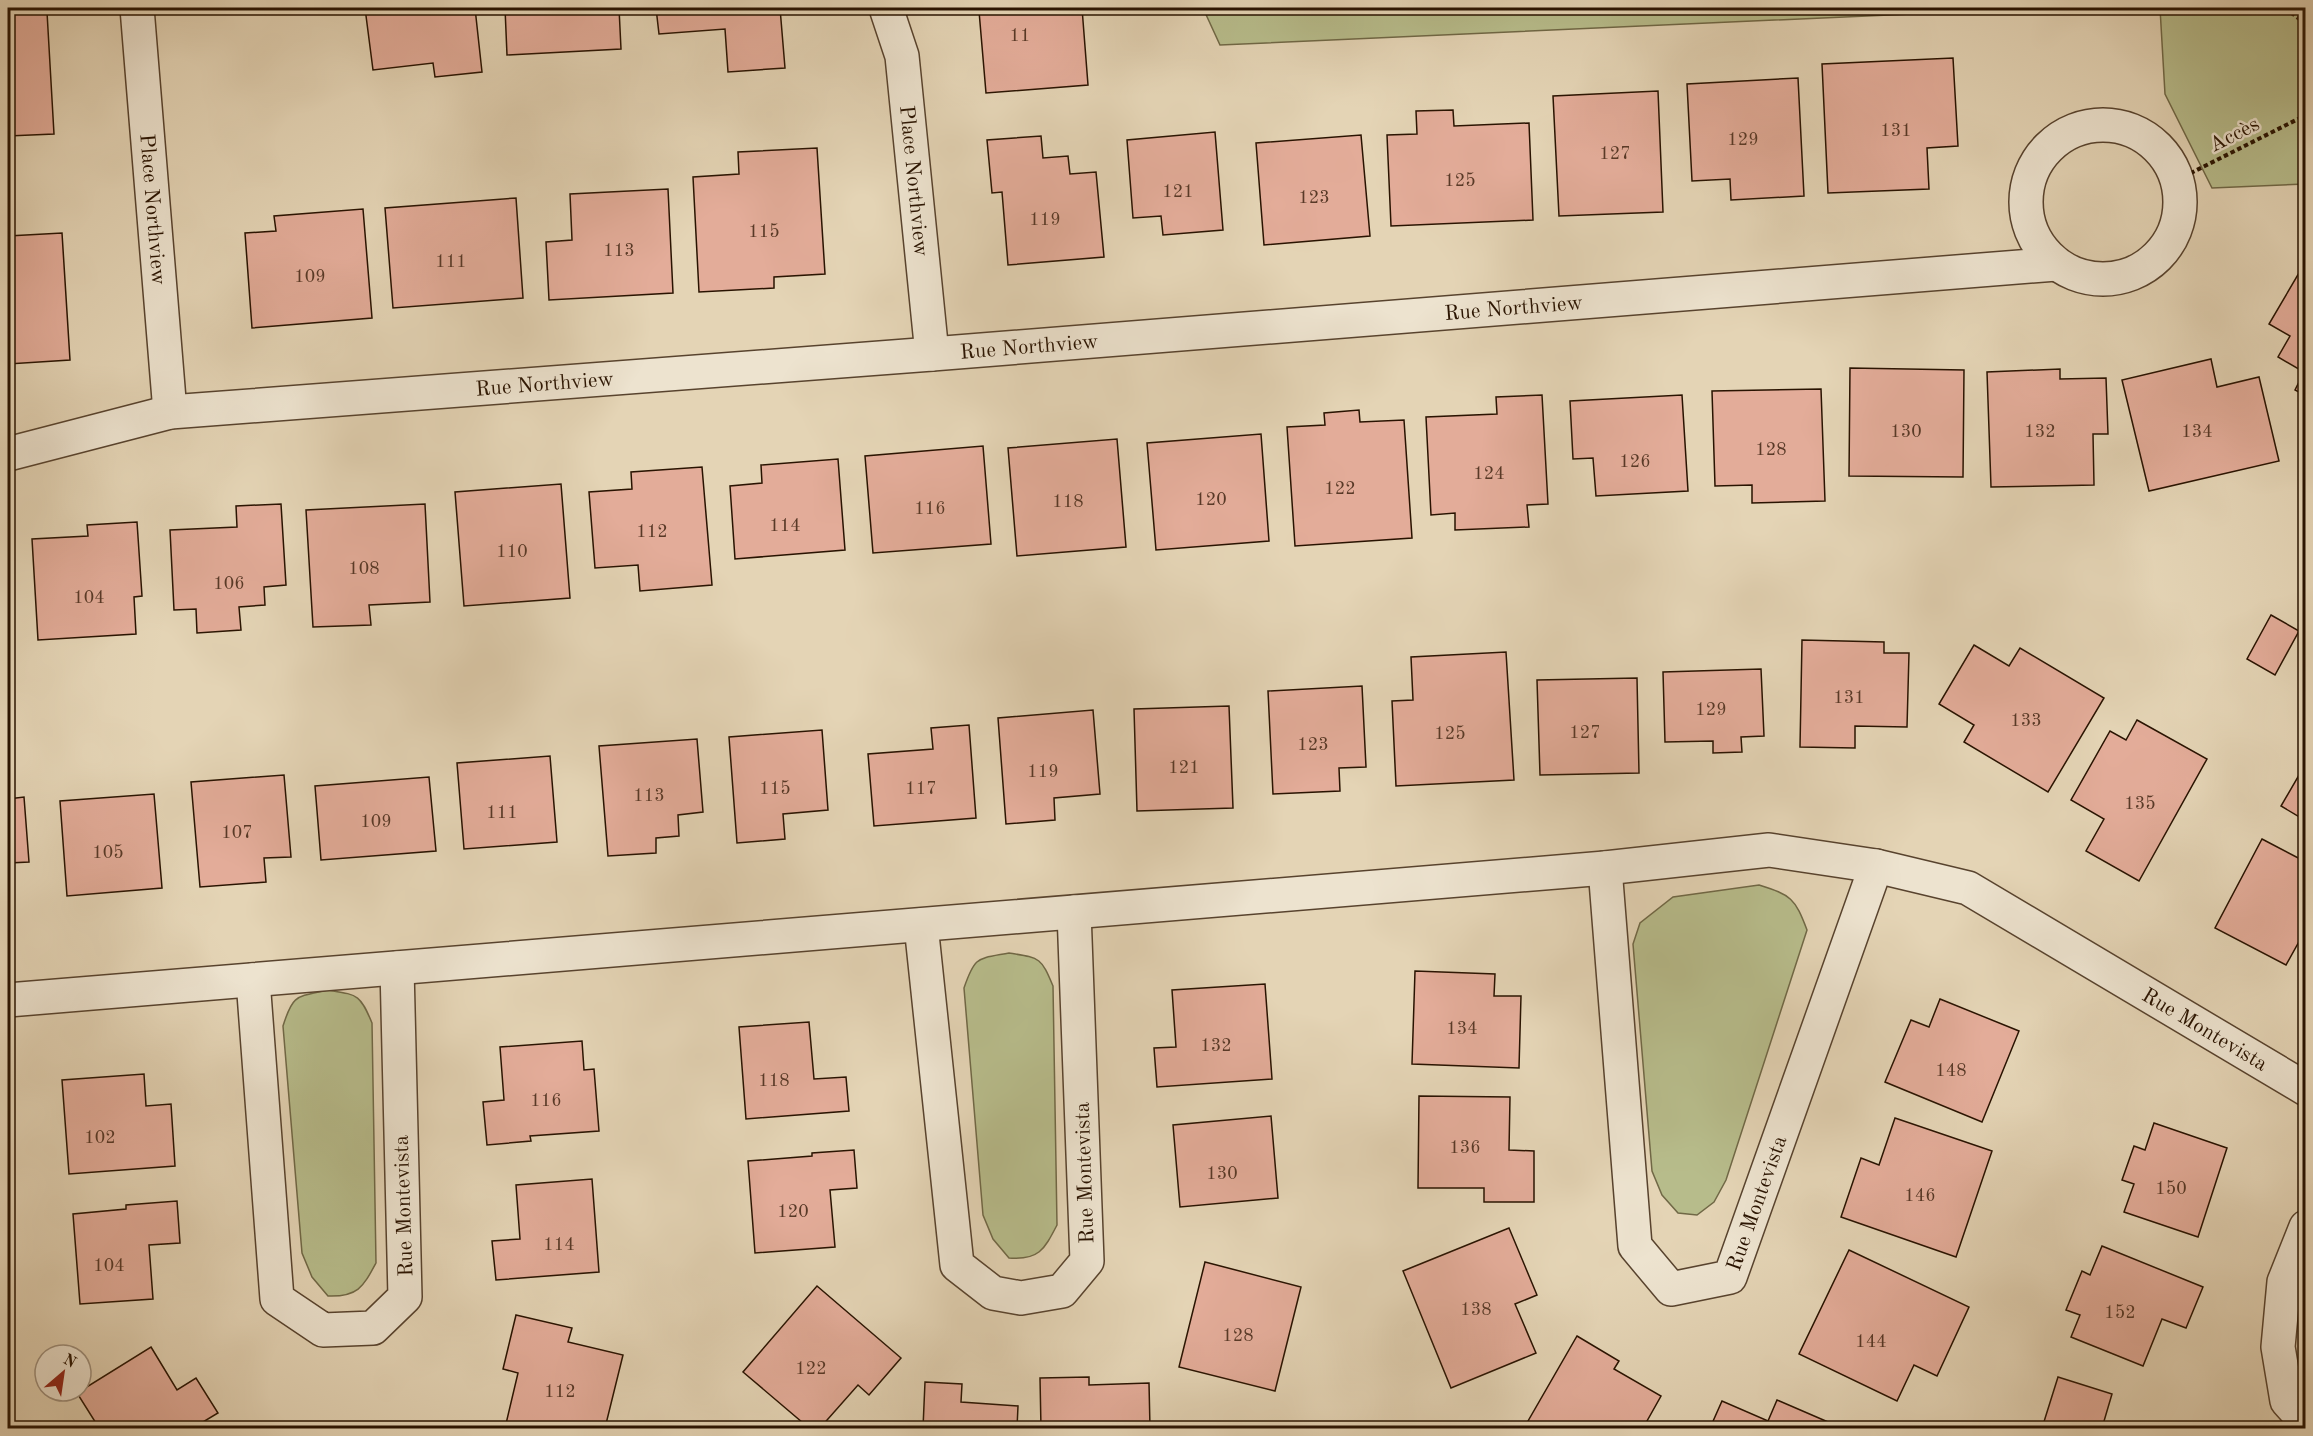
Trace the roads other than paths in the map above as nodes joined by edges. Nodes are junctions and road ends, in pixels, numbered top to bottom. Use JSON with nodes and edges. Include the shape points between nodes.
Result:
{"nodes":[{"id":1,"x":137,"y":8,"type":"edge"},
{"id":2,"x":886,"y":8,"type":"edge"},
{"id":3,"x":2056,"y":264,"type":"junction"},
{"id":4,"x":932,"y":354,"type":"junction"},
{"id":5,"x":170,"y":412,"type":"junction"},
{"id":6,"x":8,"y":454,"type":"edge"},
{"id":7,"x":1876,"y":866,"type":"junction"},
{"id":8,"x":1605,"y":867,"type":"junction"},
{"id":9,"x":1074,"y":912,"type":"junction"},
{"id":10,"x":921,"y":925,"type":"junction"},
{"id":11,"x":396,"y":968,"type":"junction"},
{"id":12,"x":253,"y":980,"type":"junction"},
{"id":13,"x":8,"y":1000,"type":"edge"},
{"id":14,"x":2306,"y":1089,"type":"edge"},
{"id":15,"x":2306,"y":1227,"type":"edge"},
{"id":16,"x":2306,"y":1422,"type":"edge"}],
"edges":[{"from":1,"to":5,"type":"street","name":"Place Northview"},
{"from":2,"to":4,"type":"street","name":"Place Northview","via":[[902,56]]},
{"from":3,"to":3,"type":"street","name":"Rue Northview","via":[[2038,244],[2027,220],[2025,194],[2032,169],[2048,147],[2070,132],[2095,125],[2122,127],[2146,138],[2165,156],[2177,180],[2180,203],[2176,227],[2165,248],[2148,265],[2127,276],[2080,276]]},
{"from":3,"to":4,"type":"street","name":"Rue Northview"},
{"from":4,"to":5,"type":"street","name":"Rue Northview"},
{"from":5,"to":6,"type":"street","name":"Rue Northview"},
{"from":7,"to":8,"type":"street","name":"Rue Montevista","via":[[1769,850]]},
{"from":7,"to":8,"type":"street","name":"Rue Montevista","via":[[1730,1277],[1671,1288],[1635,1246]]},
{"from":7,"to":14,"type":"street","name":"Rue Montevista","via":[[1968,888]]},
{"from":8,"to":9,"type":"street","name":"Rue Montevista"},
{"from":9,"to":10,"type":"street","name":"Rue Montevista"},
{"from":9,"to":10,"type":"street","name":"Rue Montevista","via":[[1087,1261],[1062,1291],[1021,1298],[993,1293],[957,1265]]},
{"from":10,"to":11,"type":"street","name":"Rue Montevista"},
{"from":11,"to":12,"type":"street","name":"Rue Montevista"},
{"from":11,"to":12,"type":"street","name":"Rue Montevista","via":[[405,1297],[373,1328],[323,1330],[277,1299]]},
{"from":12,"to":13,"type":"street","name":"Rue Montevista"},
{"from":15,"to":16,"type":"street","via":[[2284,1282],[2278,1347],[2287,1401]]}]}
